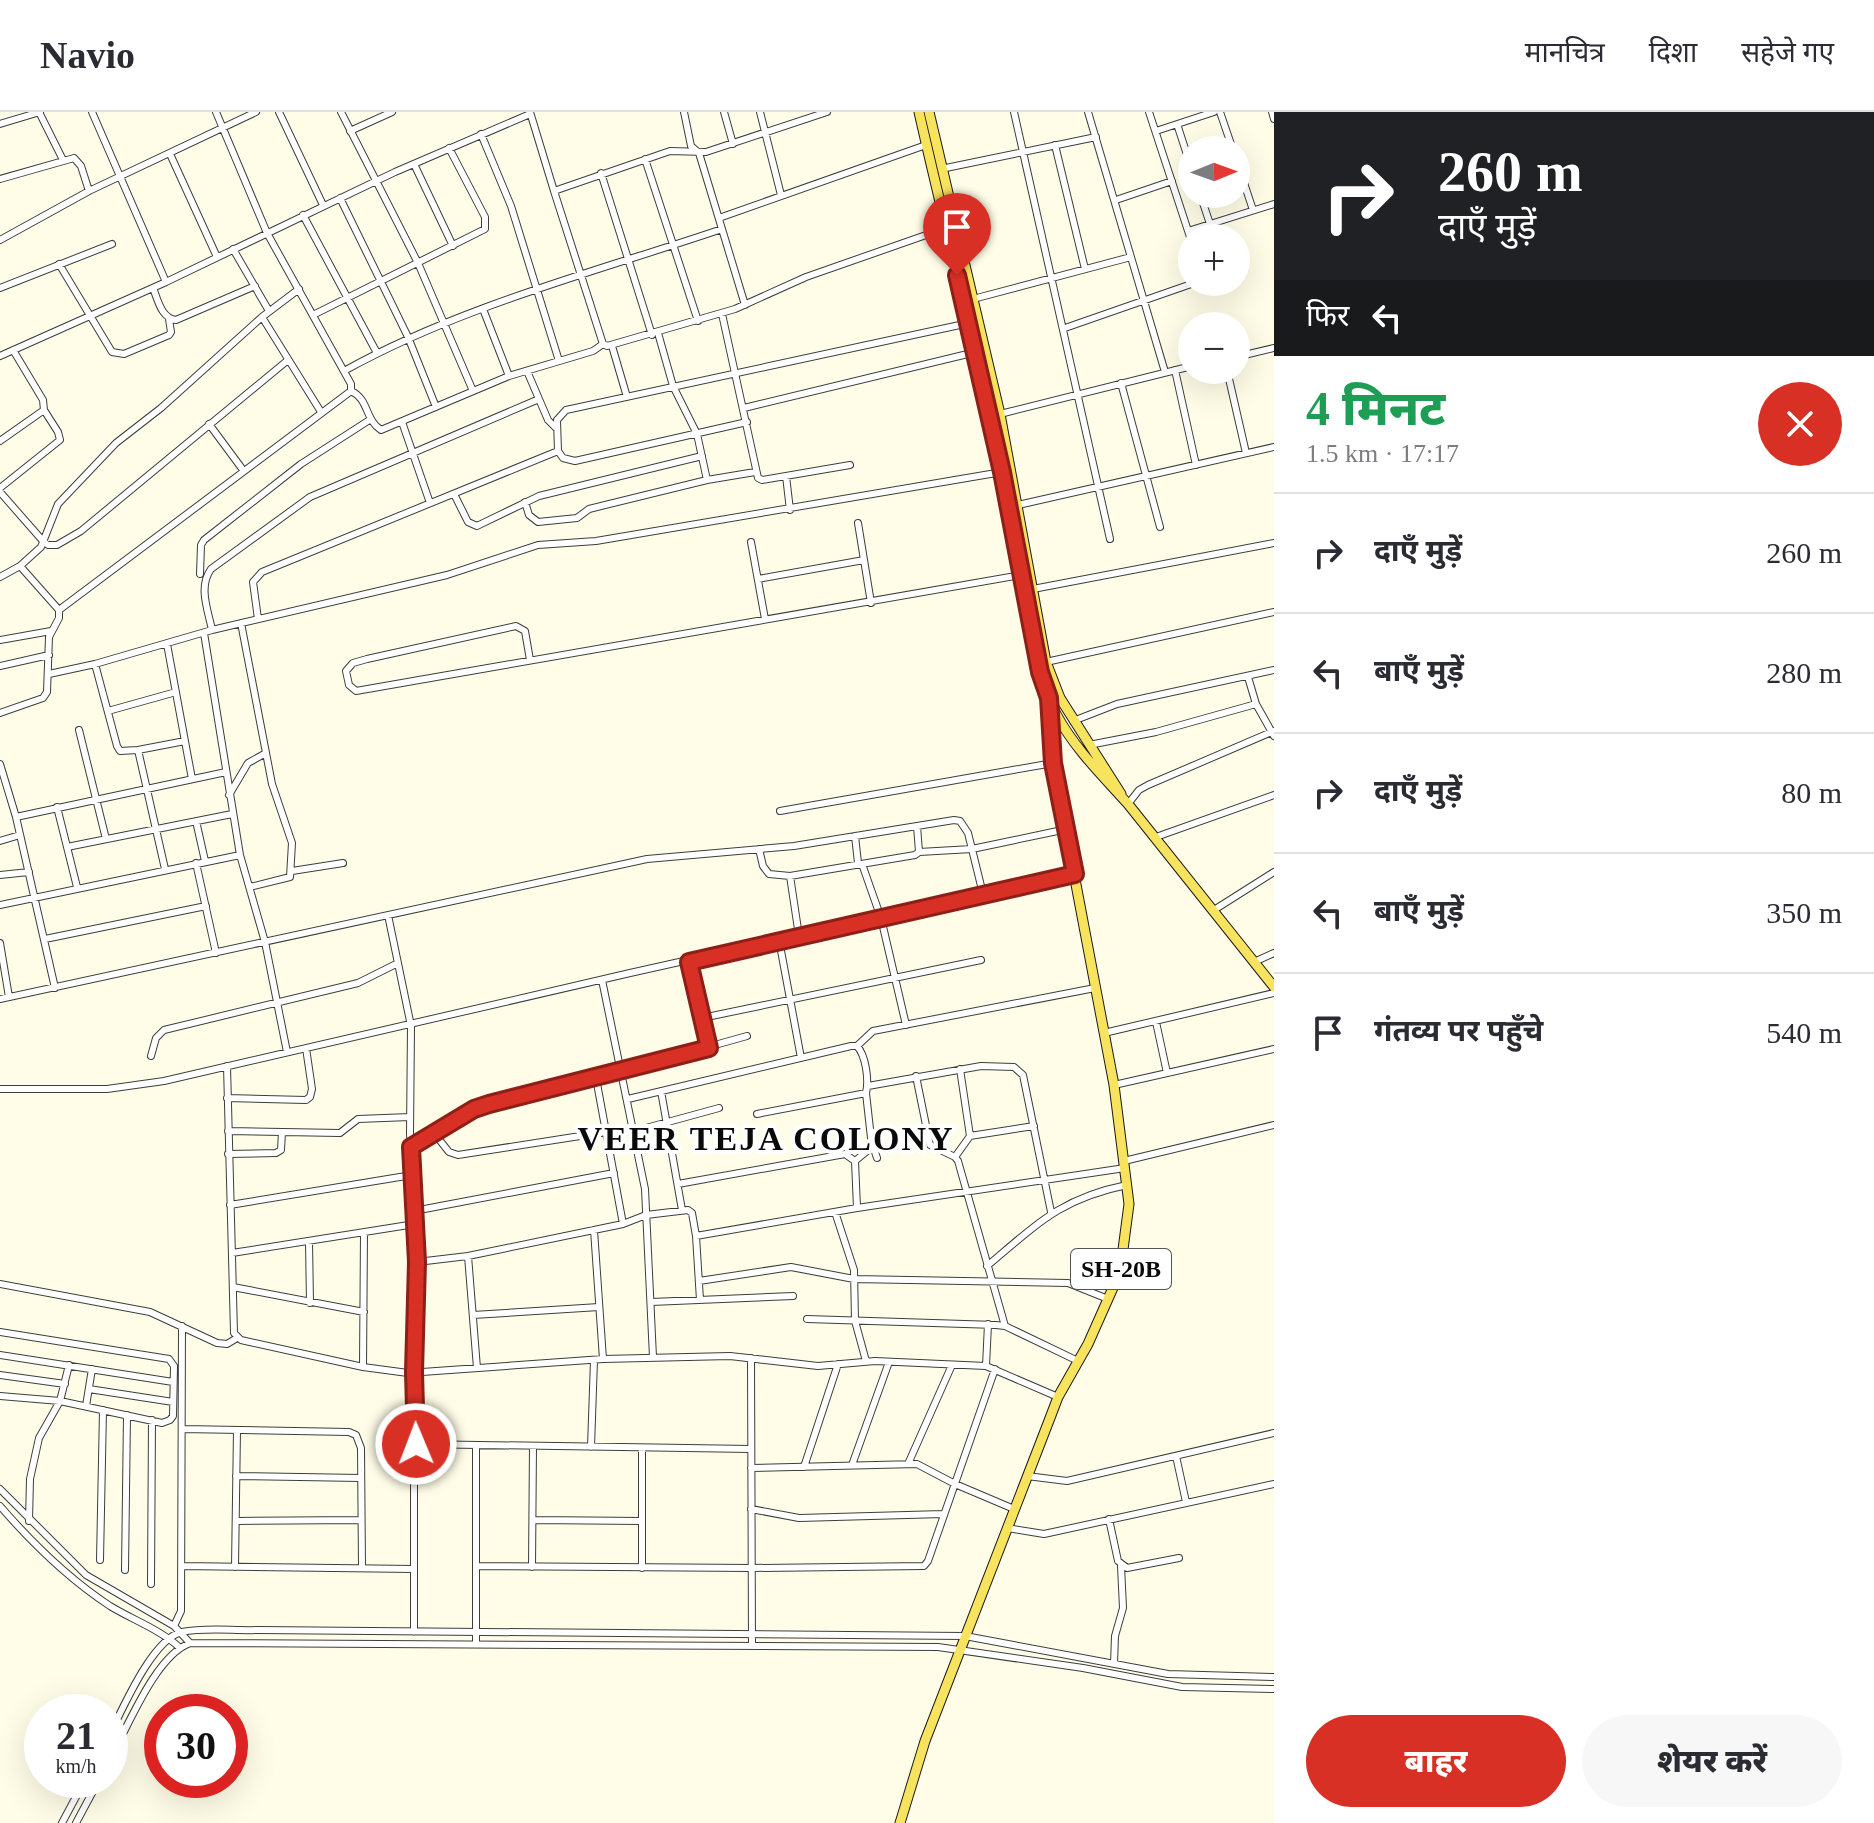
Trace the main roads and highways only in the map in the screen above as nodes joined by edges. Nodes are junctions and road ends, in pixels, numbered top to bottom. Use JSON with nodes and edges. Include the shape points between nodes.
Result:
{"nodes":[{"id":1,"x":919,"y":112,"type":"edge"},
{"id":2,"x":929,"y":112,"type":"edge"},
{"id":3,"x":1052,"y":680,"type":"junction"},
{"id":4,"x":1049,"y":698,"type":"junction"},
{"id":5,"x":1125,"y":800,"type":"junction"},
{"id":6,"x":1274,"y":987,"type":"edge"},
{"id":7,"x":900,"y":1823,"type":"edge"}],
"edges":[{"from":1,"to":4,"type":"main road"},
{"from":2,"to":3,"type":"main road","via":[[1000,414]]},
{"from":3,"to":4,"type":"main road","number":"SH-20B"},
{"from":3,"to":5,"type":"main road"},
{"from":4,"to":5,"type":"main road","via":[[1087,759]]},
{"from":4,"to":7,"type":"main road","number":"SH-20B","via":[[1053,763],[1114,1085],[1129,1215],[1123,1263],[1058,1397],[925,1741]]},
{"from":5,"to":6,"type":"main road"}]}
